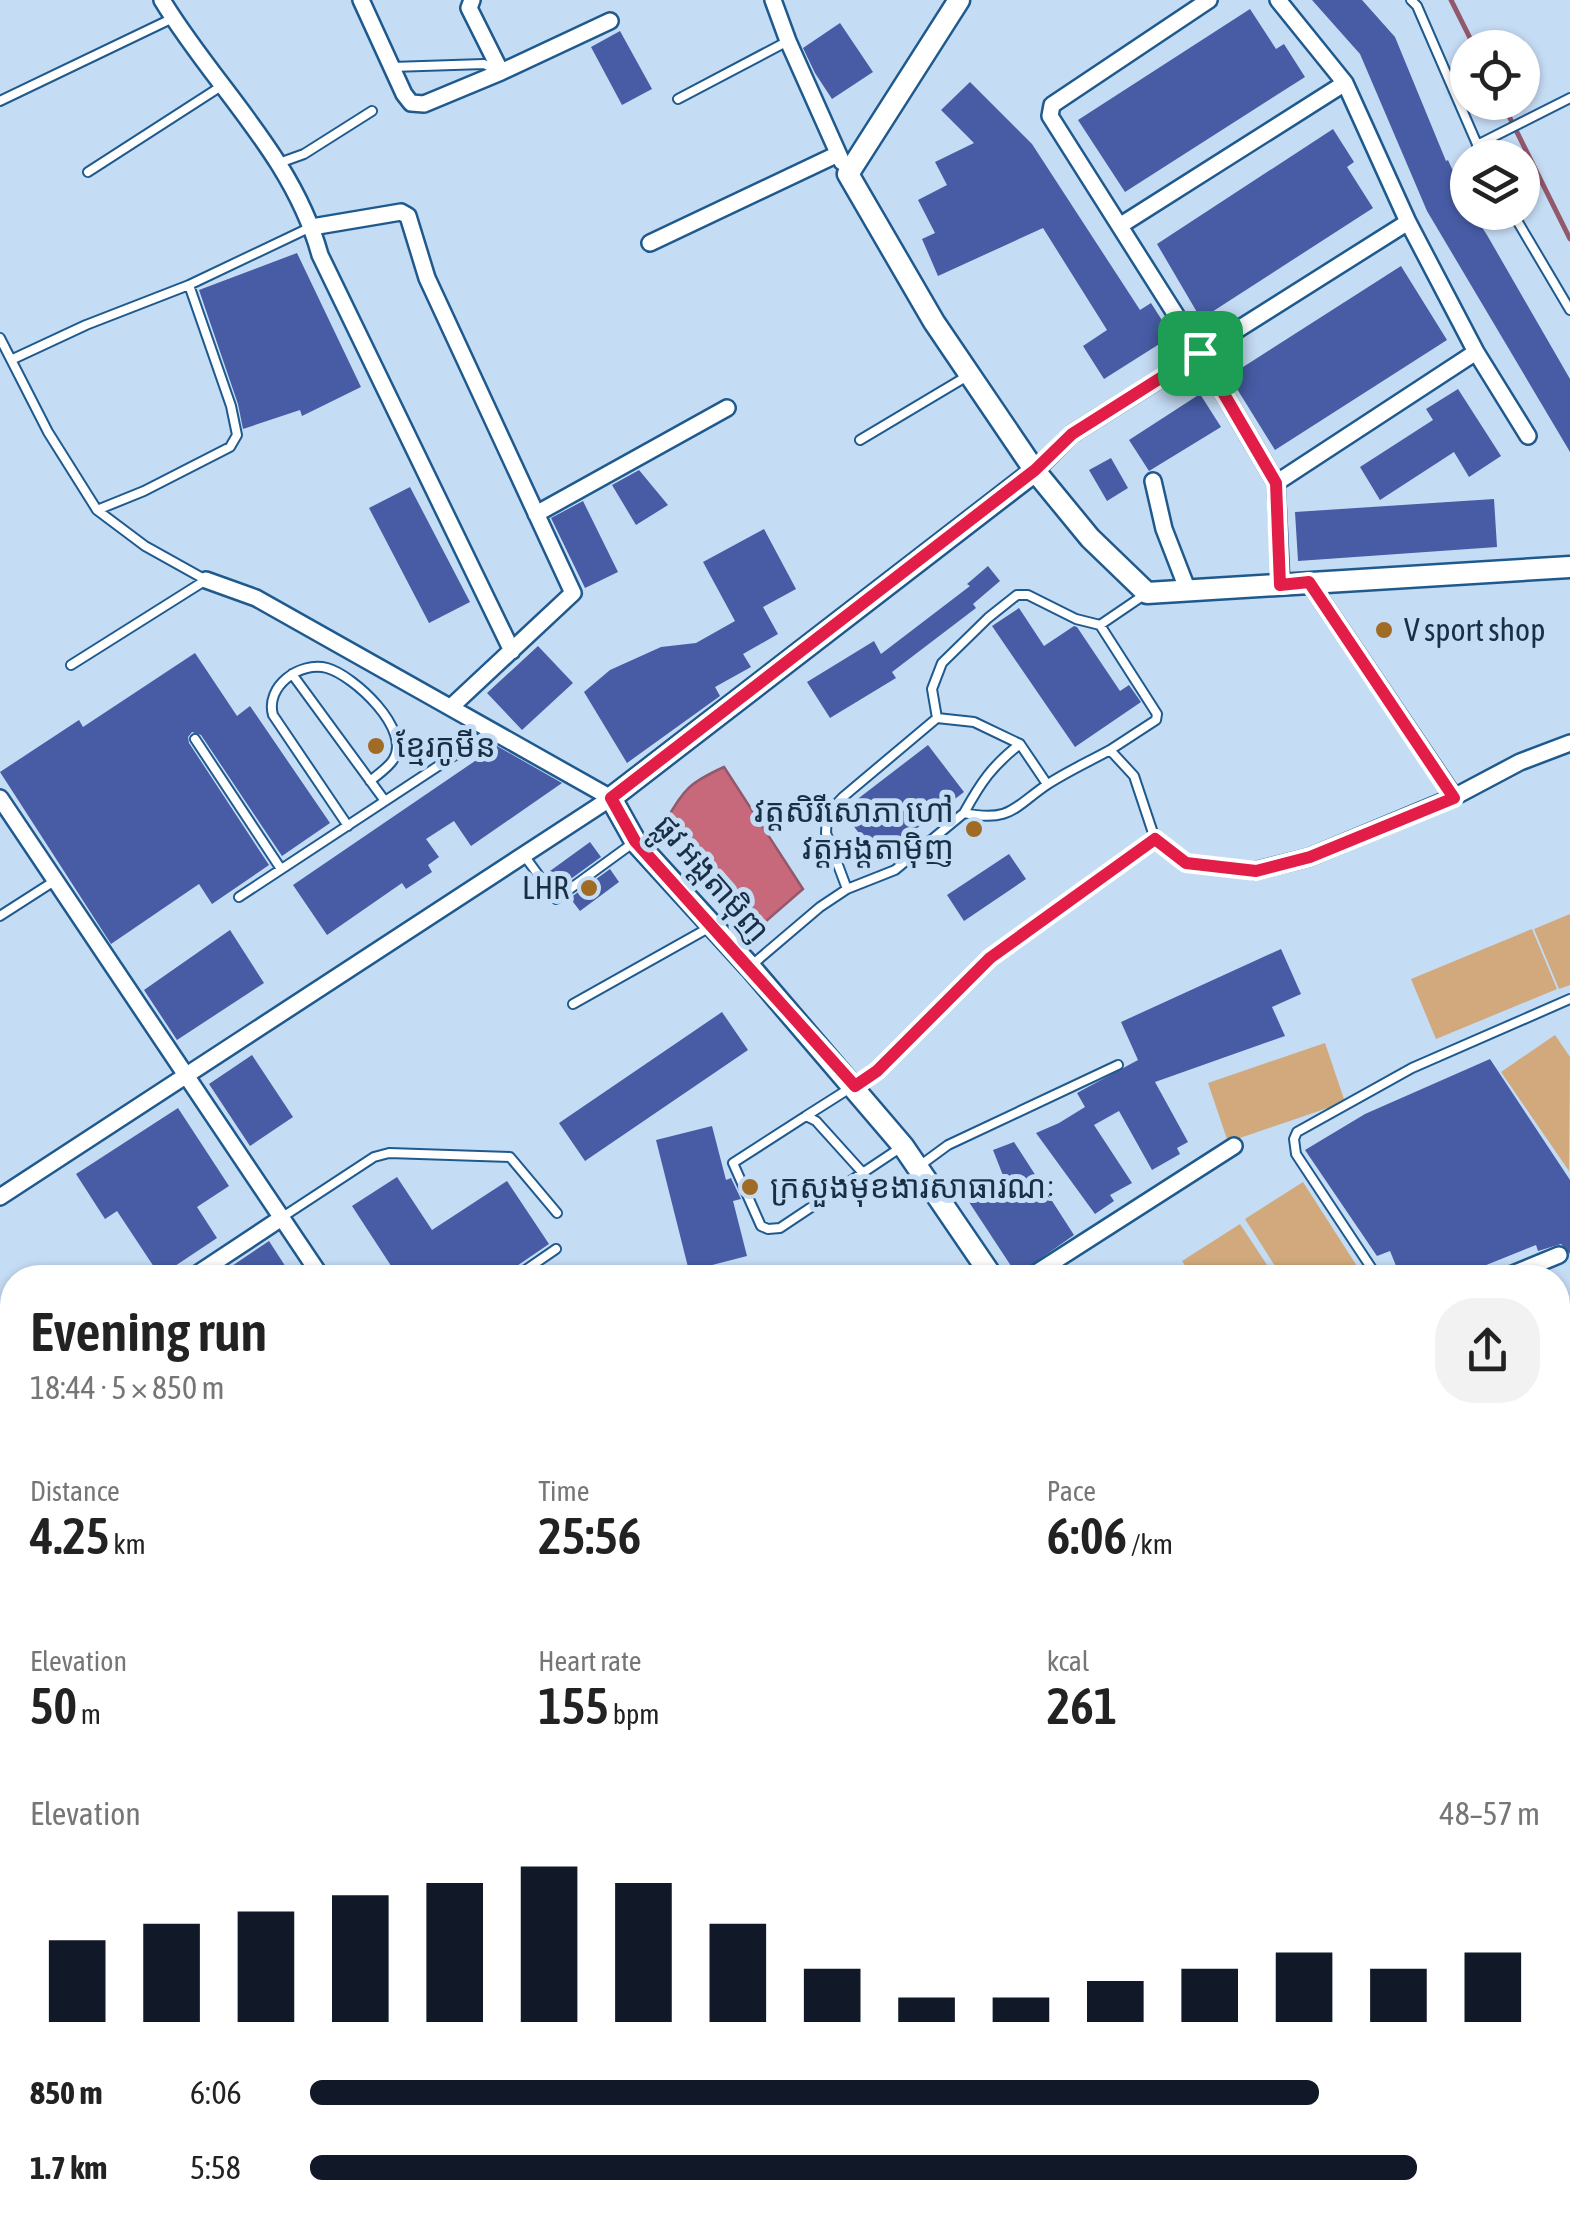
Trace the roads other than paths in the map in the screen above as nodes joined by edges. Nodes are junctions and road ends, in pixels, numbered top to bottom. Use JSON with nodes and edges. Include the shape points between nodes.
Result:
{"nodes":[{"id":1,"x":162,"y":0,"type":"edge"},
{"id":2,"x":361,"y":0,"type":"edge"},
{"id":3,"x":472,"y":0,"type":"edge"},
{"id":4,"x":773,"y":0,"type":"edge"},
{"id":5,"x":959,"y":0,"type":"edge"},
{"id":6,"x":1209,"y":0,"type":"edge"},
{"id":7,"x":1278,"y":0,"type":"edge"},
{"id":8,"x":1411,"y":0,"type":"edge"},
{"id":9,"x":173,"y":18,"type":"junction"},
{"id":10,"x":610,"y":21,"type":"dead end"},
{"id":11,"x":788,"y":40,"type":"junction"},
{"id":12,"x":392,"y":67,"type":"junction"},
{"id":13,"x":501,"y":72,"type":"junction"},
{"id":14,"x":1345,"y":83,"type":"junction"},
{"id":15,"x":223,"y":85,"type":"junction"},
{"id":16,"x":1570,"y":98,"type":"edge"},
{"id":17,"x":678,"y":99,"type":"dead end"},
{"id":18,"x":0,"y":102,"type":"edge"},
{"id":19,"x":372,"y":111,"type":"dead end"},
{"id":20,"x":1476,"y":140,"type":"edge"},
{"id":21,"x":1488,"y":140,"type":"edge"},
{"id":22,"x":838,"y":154,"type":"junction"},
{"id":23,"x":279,"y":164,"type":"junction"},
{"id":24,"x":88,"y":172,"type":"dead end"},
{"id":25,"x":848,"y":174,"type":"junction"},
{"id":26,"x":1408,"y":222,"type":"junction"},
{"id":27,"x":1121,"y":225,"type":"junction"},
{"id":28,"x":312,"y":227,"type":"junction"},
{"id":29,"x":1523,"y":230,"type":"edge"},
{"id":30,"x":650,"y":243,"type":"dead end"},
{"id":31,"x":190,"y":285,"type":"junction"},
{"id":32,"x":1570,"y":310,"type":"edge"},
{"id":33,"x":0,"y":338,"type":"edge"},
{"id":34,"x":1476,"y":352,"type":"junction"},
{"id":35,"x":1200,"y":353,"type":"junction"},
{"id":36,"x":13,"y":359,"type":"junction"},
{"id":37,"x":970,"y":374,"type":"junction"},
{"id":38,"x":727,"y":408,"type":"dead end"},
{"id":39,"x":1528,"y":436,"type":"dead end"},
{"id":40,"x":860,"y":440,"type":"dead end"},
{"id":41,"x":1035,"y":470,"type":"junction"},
{"id":42,"x":1153,"y":481,"type":"dead end"},
{"id":43,"x":1276,"y":483,"type":"junction"},
{"id":44,"x":97,"y":510,"type":"junction"},
{"id":45,"x":536,"y":514,"type":"junction"},
{"id":46,"x":1570,"y":566,"type":"edge"},
{"id":47,"x":206,"y":580,"type":"junction"},
{"id":48,"x":1309,"y":582,"type":"junction"},
{"id":49,"x":1280,"y":585,"type":"junction"},
{"id":50,"x":1188,"y":591,"type":"junction"},
{"id":51,"x":1147,"y":593,"type":"junction"},
{"id":52,"x":1100,"y":625,"type":"junction"},
{"id":53,"x":512,"y":651,"type":"junction"},
{"id":54,"x":71,"y":665,"type":"dead end"},
{"id":55,"x":292,"y":674,"type":"junction"},
{"id":56,"x":452,"y":706,"type":"junction"},
{"id":57,"x":937,"y":718,"type":"junction"},
{"id":58,"x":492,"y":730,"type":"junction"},
{"id":59,"x":195,"y":739,"type":"dead end"},
{"id":60,"x":1570,"y":743,"type":"edge"},
{"id":61,"x":1020,"y":744,"type":"junction"},
{"id":62,"x":1110,"y":750,"type":"junction"},
{"id":63,"x":370,"y":781,"type":"junction"},
{"id":64,"x":1047,"y":784,"type":"junction"},
{"id":65,"x":0,"y":798,"type":"edge"},
{"id":66,"x":611,"y":798,"type":"junction"},
{"id":67,"x":1454,"y":798,"type":"junction"},
{"id":68,"x":384,"y":801,"type":"junction"},
{"id":69,"x":964,"y":813,"type":"junction"},
{"id":70,"x":348,"y":826,"type":"junction"},
{"id":71,"x":1155,"y":839,"type":"junction"},
{"id":72,"x":635,"y":841,"type":"junction"},
{"id":73,"x":523,"y":854,"type":"junction"},
{"id":74,"x":281,"y":870,"type":"junction"},
{"id":75,"x":1256,"y":871,"type":"joint"},
{"id":76,"x":56,"y":880,"type":"junction"},
{"id":77,"x":847,"y":889,"type":"junction"},
{"id":78,"x":239,"y":897,"type":"dead end"},
{"id":79,"x":0,"y":916,"type":"edge"},
{"id":80,"x":712,"y":926,"type":"junction"},
{"id":81,"x":750,"y":967,"type":"junction"},
{"id":82,"x":1570,"y":999,"type":"edge"},
{"id":83,"x":573,"y":1004,"type":"dead end"},
{"id":84,"x":1118,"y":1065,"type":"dead end"},
{"id":85,"x":186,"y":1076,"type":"junction"},
{"id":86,"x":855,"y":1086,"type":"junction"},
{"id":87,"x":806,"y":1116,"type":"junction"},
{"id":88,"x":904,"y":1146,"type":"junction"},
{"id":89,"x":1234,"y":1146,"type":"dead end"},
{"id":90,"x":918,"y":1167,"type":"junction"},
{"id":91,"x":864,"y":1173,"type":"junction"},
{"id":92,"x":0,"y":1197,"type":"edge"},
{"id":93,"x":556,"y":1213,"type":"dead end"},
{"id":94,"x":280,"y":1219,"type":"junction"},
{"id":95,"x":556,"y":1249,"type":"dead end"},
{"id":96,"x":1559,"y":1255,"type":"dead end"},
{"id":97,"x":211,"y":1265,"type":"edge"},
{"id":98,"x":313,"y":1265,"type":"edge"},
{"id":99,"x":533,"y":1265,"type":"edge"},
{"id":100,"x":984,"y":1265,"type":"edge"},
{"id":101,"x":1048,"y":1265,"type":"edge"},
{"id":102,"x":1369,"y":1265,"type":"edge"},
{"id":103,"x":1546,"y":1265,"type":"edge"}],
"edges":[{"from":1,"to":9,"type":"street"},
{"from":2,"to":12,"type":"street"},
{"from":3,"to":13,"type":"street","via":[[469,8]]},
{"from":4,"to":11,"type":"street"},
{"from":5,"to":25,"type":"street"},
{"from":6,"to":27,"type":"street","via":[[1049,110]]},
{"from":7,"to":14,"type":"street"},
{"from":8,"to":20,"type":"lane"},
{"from":9,"to":15,"type":"street"},
{"from":9,"to":18,"type":"lane"},
{"from":10,"to":13,"type":"street"},
{"from":11,"to":17,"type":"lane"},
{"from":11,"to":22,"type":"street"},
{"from":12,"to":13,"type":"lane","via":[[484,64]]},
{"from":12,"to":13,"type":"street","via":[[411,102],[424,104]]},
{"from":14,"to":26,"type":"street"},
{"from":14,"to":27,"type":"street"},
{"from":15,"to":23,"type":"street"},
{"from":15,"to":24,"type":"lane"},
{"from":16,"to":21,"type":"lane"},
{"from":19,"to":23,"type":"lane"},
{"from":22,"to":25,"type":"street"},
{"from":22,"to":30,"type":"street"},
{"from":23,"to":28,"type":"street"},
{"from":25,"to":37,"type":"street"},
{"from":26,"to":34,"type":"street"},
{"from":26,"to":35,"type":"street"},
{"from":27,"to":35,"type":"street"},
{"from":28,"to":31,"type":"lane"},
{"from":28,"to":45,"type":"street","via":[[408,216],[427,278]]},
{"from":28,"to":53,"type":"street"},
{"from":29,"to":32,"type":"lane"},
{"from":31,"to":36,"type":"lane"},
{"from":31,"to":44,"type":"lane","via":[[237,435],[230,447]]},
{"from":33,"to":36,"type":"lane"},
{"from":34,"to":39,"type":"street"},
{"from":34,"to":43,"type":"street"},
{"from":35,"to":41,"type":"street","via":[[1072,434]]},
{"from":35,"to":43,"type":"street"},
{"from":36,"to":44,"type":"lane"},
{"from":37,"to":40,"type":"lane"},
{"from":37,"to":41,"type":"street"},
{"from":38,"to":45,"type":"street"},
{"from":41,"to":51,"type":"street","via":[[1090,538]]},
{"from":41,"to":66,"type":"street"},
{"from":42,"to":50,"type":"street"},
{"from":43,"to":49,"type":"street"},
{"from":44,"to":47,"type":"lane"},
{"from":45,"to":53,"type":"street","via":[[573,594]]},
{"from":46,"to":48,"type":"street"},
{"from":47,"to":54,"type":"lane"},
{"from":47,"to":56,"type":"street","via":[[256,598]]},
{"from":48,"to":49,"type":"street"},
{"from":48,"to":67,"type":"street"},
{"from":49,"to":50,"type":"street"},
{"from":50,"to":51,"type":"street"},
{"from":51,"to":52,"type":"lane"},
{"from":52,"to":57,"type":"lane","via":[[1017,596],[942,664],[932,688]]},
{"from":52,"to":62,"type":"lane","via":[[1158,714]]},
{"from":53,"to":56,"type":"street"},
{"from":55,"to":63,"type":"lane"},
{"from":55,"to":63,"type":"lane","via":[[327,668],[378,704],[396,750]]},
{"from":55,"to":70,"type":"lane","via":[[270,702],[273,715]]},
{"from":56,"to":58,"type":"street"},
{"from":57,"to":61,"type":"lane","via":[[974,722]]},
{"from":57,"to":77,"type":"lane","via":[[827,814],[826,833]]},
{"from":58,"to":66,"type":"street"},
{"from":58,"to":68,"type":"lane"},
{"from":59,"to":74,"type":"lane"},
{"from":60,"to":67,"type":"street"},
{"from":61,"to":64,"type":"lane"},
{"from":61,"to":69,"type":"lane","via":[[984,777]]},
{"from":62,"to":64,"type":"lane"},
{"from":62,"to":71,"type":"lane","via":[[1134,776]]},
{"from":63,"to":68,"type":"lane"},
{"from":64,"to":69,"type":"lane","via":[[1018,809],[984,818]]},
{"from":65,"to":76,"type":"street"},
{"from":66,"to":72,"type":"street","name":"ផ្លូវ អង្តតាម៉ិញ"},
{"from":66,"to":73,"type":"street"},
{"from":67,"to":75,"type":"street","via":[[1310,857]]},
{"from":68,"to":70,"type":"lane"},
{"from":69,"to":77,"type":"lane","via":[[894,870]]},
{"from":70,"to":74,"type":"lane"},
{"from":71,"to":75,"type":"lane","via":[[1186,863]]},
{"from":71,"to":86,"type":"lane","via":[[990,958]]},
{"from":72,"to":73,"type":"lane","via":[[556,899]]},
{"from":72,"to":80,"type":"street","name":"ផ្លូវ អង្តតាម៉ិញ"},
{"from":73,"to":85,"type":"street"},
{"from":74,"to":78,"type":"lane"},
{"from":76,"to":79,"type":"lane"},
{"from":76,"to":85,"type":"street"},
{"from":77,"to":81,"type":"lane"},
{"from":80,"to":81,"type":"street","name":"ផ្លូវ អង្តតាម៉ិញ"},
{"from":80,"to":83,"type":"lane"},
{"from":81,"to":86,"type":"street","name":"ផ្លូវ អង្តតាម៉ិញ"},
{"from":82,"to":102,"type":"lane","via":[[1412,1068],[1297,1132],[1296,1154]]},
{"from":84,"to":90,"type":"lane","via":[[948,1146]]},
{"from":85,"to":92,"type":"street"},
{"from":85,"to":94,"type":"street"},
{"from":86,"to":87,"type":"lane"},
{"from":86,"to":88,"type":"street","name":"ផ្លូវ អង្តតាម៉ិញ"},
{"from":87,"to":91,"type":"lane"},
{"from":87,"to":91,"type":"lane","via":[[733,1163],[762,1226],[780,1228]]},
{"from":88,"to":90,"type":"street","name":"ផ្លូវ អង្តតាម៉ិញ"},
{"from":88,"to":91,"type":"lane"},
{"from":89,"to":101,"type":"street"},
{"from":90,"to":100,"type":"street","name":"ផ្លូវ អង្តតាម៉ិញ"},
{"from":93,"to":94,"type":"lane","via":[[510,1157],[389,1153]]},
{"from":94,"to":97,"type":"street"},
{"from":94,"to":98,"type":"street"},
{"from":95,"to":99,"type":"lane"},
{"from":96,"to":103,"type":"street"}]}
